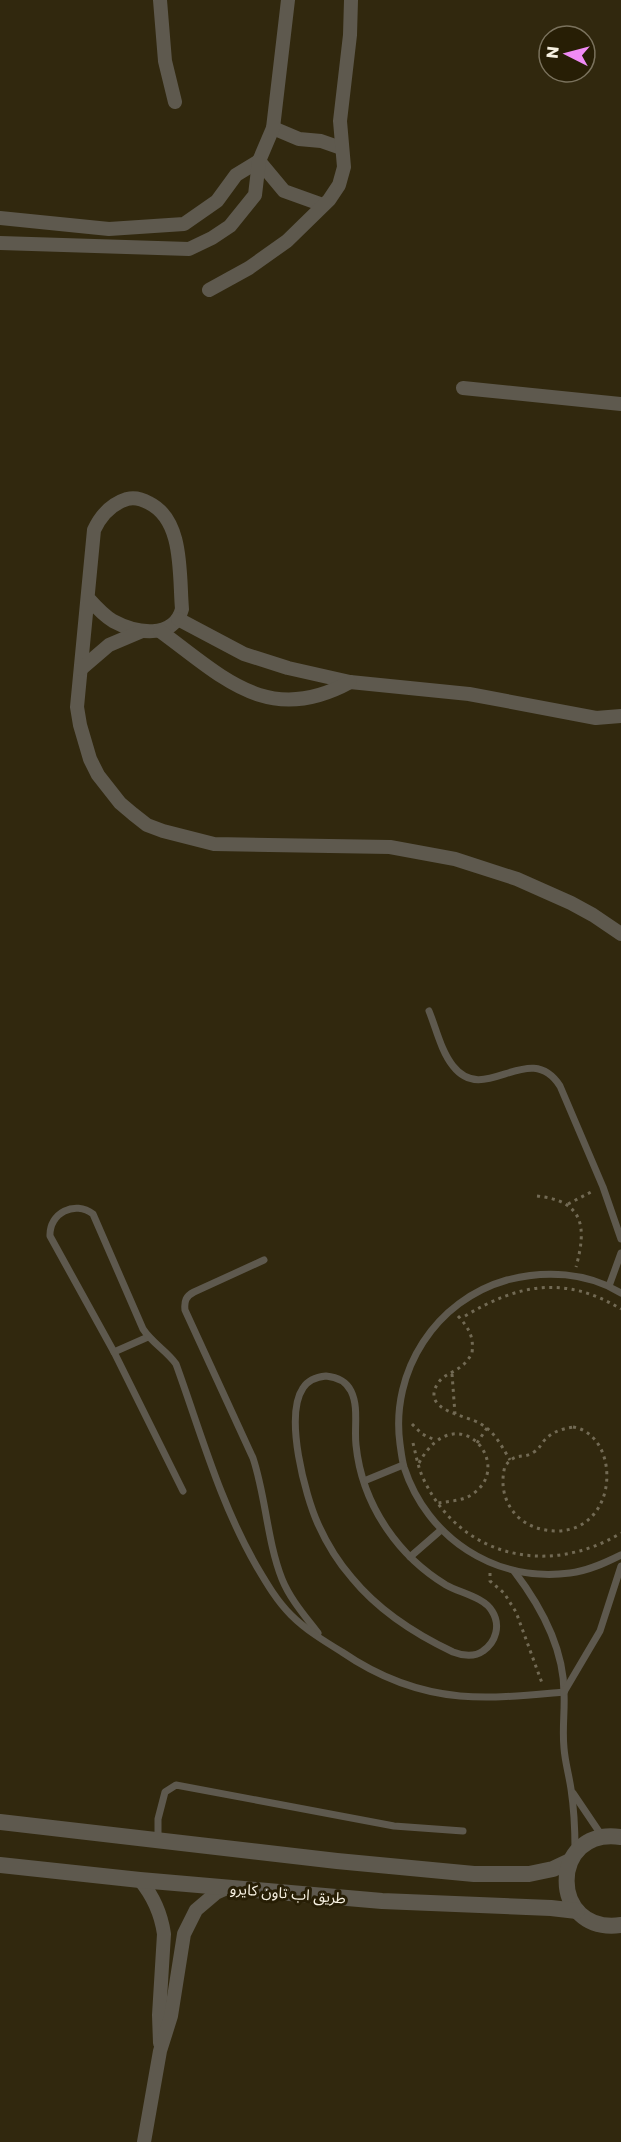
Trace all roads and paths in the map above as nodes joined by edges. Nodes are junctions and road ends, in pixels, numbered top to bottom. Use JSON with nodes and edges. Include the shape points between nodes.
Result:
{"nodes":[{"id":1,"x":160,"y":0,"type":"edge"},
{"id":2,"x":288,"y":0,"type":"edge"},
{"id":3,"x":351,"y":0,"type":"edge"},
{"id":4,"x":175,"y":102,"type":"dead end"},
{"id":5,"x":273,"y":128,"type":"junction"},
{"id":6,"x":341,"y":148,"type":"junction"},
{"id":7,"x":259,"y":161,"type":"junction"},
{"id":8,"x":323,"y":205,"type":"junction"},
{"id":9,"x":0,"y":218,"type":"edge"},
{"id":10,"x":29,"y":220,"type":"junction"},
{"id":11,"x":184,"y":224,"type":"junction"},
{"id":12,"x":0,"y":243,"type":"edge"},
{"id":13,"x":23,"y":243,"type":"junction"},
{"id":14,"x":189,"y":249,"type":"junction"},
{"id":15,"x":208,"y":290,"type":"dead end"},
{"id":16,"x":463,"y":388,"type":"dead end"},
{"id":17,"x":621,"y":404,"type":"edge"},
{"id":18,"x":88,"y":598,"type":"junction"},
{"id":19,"x":178,"y":619,"type":"junction"},
{"id":20,"x":142,"y":631,"type":"junction"},
{"id":21,"x":160,"y":631,"type":"junction"},
{"id":22,"x":81,"y":669,"type":"junction"},
{"id":23,"x":350,"y":682,"type":"junction"},
{"id":24,"x":621,"y":716,"type":"edge"},
{"id":25,"x":621,"y":934,"type":"edge"},
{"id":26,"x":429,"y":1011,"type":"dead end"},
{"id":27,"x":603,"y":1187,"type":"junction"},
{"id":28,"x":537,"y":1196,"type":"dead end"},
{"id":29,"x":568,"y":1204,"type":"junction"},
{"id":30,"x":621,"y":1239,"type":"edge"},
{"id":31,"x":621,"y":1253,"type":"edge"},
{"id":32,"x":264,"y":1260,"type":"dead end"},
{"id":33,"x":573,"y":1275,"type":"junction"},
{"id":34,"x":609,"y":1286,"type":"junction"},
{"id":35,"x":570,"y":1289,"type":"junction"},
{"id":36,"x":621,"y":1293,"type":"edge"},
{"id":37,"x":451,"y":1308,"type":"junction"},
{"id":38,"x":621,"y":1309,"type":"edge"},
{"id":39,"x":461,"y":1319,"type":"junction"},
{"id":40,"x":456,"y":1322,"type":"dead end"},
{"id":41,"x":148,"y":1337,"type":"junction"},
{"id":42,"x":114,"y":1352,"type":"junction"},
{"id":43,"x":452,"y":1374,"type":"junction"},
{"id":44,"x":412,"y":1414,"type":"dead end"},
{"id":45,"x":455,"y":1414,"type":"junction"},
{"id":46,"x":412,"y":1424,"type":"junction"},
{"id":47,"x":487,"y":1428,"type":"junction"},
{"id":48,"x":412,"y":1433,"type":"dead end"},
{"id":49,"x":599,"y":1436,"type":"dead end"},
{"id":50,"x":435,"y":1440,"type":"junction"},
{"id":51,"x":413,"y":1442,"type":"dead end"},
{"id":52,"x":477,"y":1443,"type":"junction"},
{"id":53,"x":510,"y":1460,"type":"junction"},
{"id":54,"x":418,"y":1464,"type":"junction"},
{"id":55,"x":403,"y":1465,"type":"junction"},
{"id":56,"x":364,"y":1481,"type":"junction"},
{"id":57,"x":183,"y":1491,"type":"dead end"},
{"id":58,"x":438,"y":1503,"type":"junction"},
{"id":59,"x":604,"y":1508,"type":"dead end"},
{"id":60,"x":441,"y":1530,"type":"junction"},
{"id":61,"x":621,"y":1533,"type":"edge"},
{"id":62,"x":501,"y":1550,"type":"junction"},
{"id":63,"x":621,"y":1555,"type":"edge"},
{"id":64,"x":410,"y":1557,"type":"junction"},
{"id":65,"x":493,"y":1564,"type":"junction"},
{"id":66,"x":621,"y":1566,"type":"edge"},
{"id":67,"x":514,"y":1571,"type":"junction"},
{"id":68,"x":323,"y":1640,"type":"junction"},
{"id":69,"x":564,"y":1692,"type":"junction"},
{"id":70,"x":546,"y":1694,"type":"junction"},
{"id":71,"x":571,"y":1788,"type":"junction"},
{"id":72,"x":0,"y":1822,"type":"edge"},
{"id":73,"x":463,"y":1831,"type":"dead end"},
{"id":74,"x":614,"y":1836,"type":"edge"},
{"id":75,"x":158,"y":1840,"type":"junction"},
{"id":76,"x":572,"y":1858,"type":"junction"},
{"id":77,"x":0,"y":1865,"type":"edge"},
{"id":78,"x":140,"y":1880,"type":"junction"},
{"id":79,"x":228,"y":1888,"type":"junction"},
{"id":80,"x":577,"y":1911,"type":"junction"},
{"id":81,"x":621,"y":1925,"type":"edge"},
{"id":82,"x":162,"y":1977,"type":"junction"},
{"id":83,"x":177,"y":1978,"type":"junction"},
{"id":84,"x":160,"y":2051,"type":"junction"},
{"id":85,"x":144,"y":2142,"type":"edge"}],
"edges":[{"from":1,"to":4,"type":"street","via":[[165,61]]},
{"from":2,"to":5,"type":"street"},
{"from":3,"to":6,"type":"street"},
{"from":5,"to":6,"type":"street","via":[[299,139]]},
{"from":5,"to":7,"type":"street"},
{"from":6,"to":8,"type":"street","via":[[342,177],[335,193]]},
{"from":7,"to":8,"type":"street","via":[[284,191]]},
{"from":7,"to":11,"type":"street","via":[[236,175],[217,201]]},
{"from":7,"to":14,"type":"street","via":[[255,195],[230,226]]},
{"from":8,"to":15,"type":"street","via":[[269,255]]},
{"from":9,"to":10,"type":"street"},
{"from":10,"to":11,"type":"street","via":[[109,230]]},
{"from":10,"to":13,"type":"street"},
{"from":11,"to":14,"type":"street"},
{"from":12,"to":13,"type":"street"},
{"from":13,"to":14,"type":"street"},
{"from":16,"to":17,"type":"street"},
{"from":18,"to":19,"type":"street","via":[[92,539],[98,522],[109,508],[134,498],[160,510],[175,535],[182,609]]},
{"from":18,"to":20,"type":"street","via":[[113,620]]},
{"from":18,"to":22,"type":"street"},
{"from":19,"to":21,"type":"street"},
{"from":19,"to":23,"type":"street","via":[[244,654]]},
{"from":20,"to":21,"type":"street"},
{"from":20,"to":22,"type":"street","via":[[109,645]]},
{"from":21,"to":23,"type":"street","via":[[225,680],[268,697],[309,698]]},
{"from":22,"to":25,"type":"street","via":[[77,706],[90,759],[120,803],[147,825],[214,844],[369,846],[455,858],[571,903]]},
{"from":23,"to":24,"type":"street","via":[[469,694],[596,718]]},
{"from":26,"to":27,"type":"lane","via":[[448,1058],[461,1074],[480,1080],[532,1067],[554,1076]]},
{"from":27,"to":29,"type":"path"},
{"from":27,"to":30,"type":"lane"},
{"from":28,"to":29,"type":"path","via":[[553,1197]]},
{"from":29,"to":33,"type":"path","via":[[583,1227]]},
{"from":31,"to":34,"type":"lane"},
{"from":32,"to":68,"type":"lane","via":[[188,1295],[185,1310],[253,1458],[281,1577]]},
{"from":33,"to":34,"type":"lane"},
{"from":33,"to":35,"type":"path"},
{"from":33,"to":37,"type":"lane","via":[[530,1274],[488,1286]]},
{"from":34,"to":36,"type":"lane"},
{"from":35,"to":38,"type":"path"},
{"from":35,"to":39,"type":"path","via":[[521,1290],[487,1303]]},
{"from":37,"to":39,"type":"path"},
{"from":37,"to":55,"type":"lane","via":[[419,1347],[403,1384],[398,1425]]},
{"from":39,"to":40,"type":"path"},
{"from":39,"to":43,"type":"path","via":[[471,1335],[472,1353]]},
{"from":41,"to":42,"type":"lane"},
{"from":41,"to":42,"type":"lane","via":[[93,1214],[78,1207],[58,1214],[52,1220],[50,1236]]},
{"from":41,"to":68,"type":"lane","via":[[176,1364],[218,1487],[248,1552],[277,1599]]},
{"from":42,"to":57,"type":"lane"},
{"from":43,"to":45,"type":"path"},
{"from":43,"to":45,"type":"path","via":[[436,1386],[435,1396],[440,1407]]},
{"from":44,"to":46,"type":"path"},
{"from":45,"to":47,"type":"path"},
{"from":46,"to":48,"type":"path"},
{"from":46,"to":50,"type":"path"},
{"from":47,"to":52,"type":"path"},
{"from":47,"to":53,"type":"path"},
{"from":49,"to":53,"type":"path","via":[[583,1428],[564,1428],[547,1437],[530,1455]]},
{"from":50,"to":52,"type":"path","via":[[457,1434]]},
{"from":50,"to":54,"type":"path"},
{"from":51,"to":54,"type":"path"},
{"from":52,"to":58,"type":"path","via":[[487,1460],[484,1482],[468,1497]]},
{"from":53,"to":59,"type":"path","via":[[503,1474],[505,1498],[518,1517],[531,1526],[554,1531],[573,1529]]},
{"from":54,"to":58,"type":"path"},
{"from":55,"to":56,"type":"lane"},
{"from":55,"to":60,"type":"lane","via":[[418,1500]]},
{"from":56,"to":64,"type":"lane","via":[[387,1529]]},
{"from":56,"to":64,"type":"lane","via":[[356,1445],[356,1408],[350,1389],[335,1377],[316,1377],[308,1382],[298,1399],[297,1450],[308,1499],[328,1545],[364,1592],[411,1630],[458,1654],[470,1656],[491,1645],[497,1621],[492,1610],[483,1601],[445,1584]]},
{"from":58,"to":62,"type":"path","via":[[468,1533]]},
{"from":60,"to":64,"type":"lane"},
{"from":60,"to":65,"type":"lane","via":[[465,1550]]},
{"from":61,"to":62,"type":"path","via":[[590,1549],[563,1556],[536,1557]]},
{"from":62,"to":65,"type":"path"},
{"from":63,"to":67,"type":"lane","via":[[571,1573],[542,1575]]},
{"from":65,"to":67,"type":"lane"},
{"from":65,"to":70,"type":"path","via":[[490,1581],[504,1593],[516,1612]]},
{"from":66,"to":69,"type":"lane","via":[[600,1630]]},
{"from":67,"to":69,"type":"lane","via":[[532,1594],[549,1630],[560,1660]]},
{"from":68,"to":70,"type":"lane","via":[[374,1672],[431,1692],[461,1696]]},
{"from":69,"to":70,"type":"lane"},
{"from":69,"to":71,"type":"lane","via":[[564,1750]]},
{"from":71,"to":74,"type":"lane","via":[[585,1813]]},
{"from":71,"to":76,"type":"lane"},
{"from":72,"to":75,"type":"street"},
{"from":73,"to":75,"type":"lane","via":[[394,1826],[176,1785],[165,1792],[158,1819]]},
{"from":74,"to":76,"type":"street","via":[[583,1846]]},
{"from":75,"to":76,"type":"street","via":[[474,1874],[529,1874],[553,1869]]},
{"from":76,"to":80,"type":"street","via":[[567,1893]]},
{"from":77,"to":78,"type":"street","name":"طريق اب تاون كايرو"},
{"from":78,"to":79,"type":"street","name":"طريق اب تاون كايرو"},
{"from":78,"to":82,"type":"street","via":[[154,1899],[162,1922]]},
{"from":79,"to":80,"type":"street","name":"طريق اب تاون كايرو"},
{"from":79,"to":83,"type":"street","via":[[205,1901],[189,1921]]},
{"from":80,"to":81,"type":"street","via":[[597,1924]]},
{"from":82,"to":83,"type":"street"},
{"from":82,"to":84,"type":"street"},
{"from":83,"to":84,"type":"street"},
{"from":84,"to":85,"type":"street"}]}
